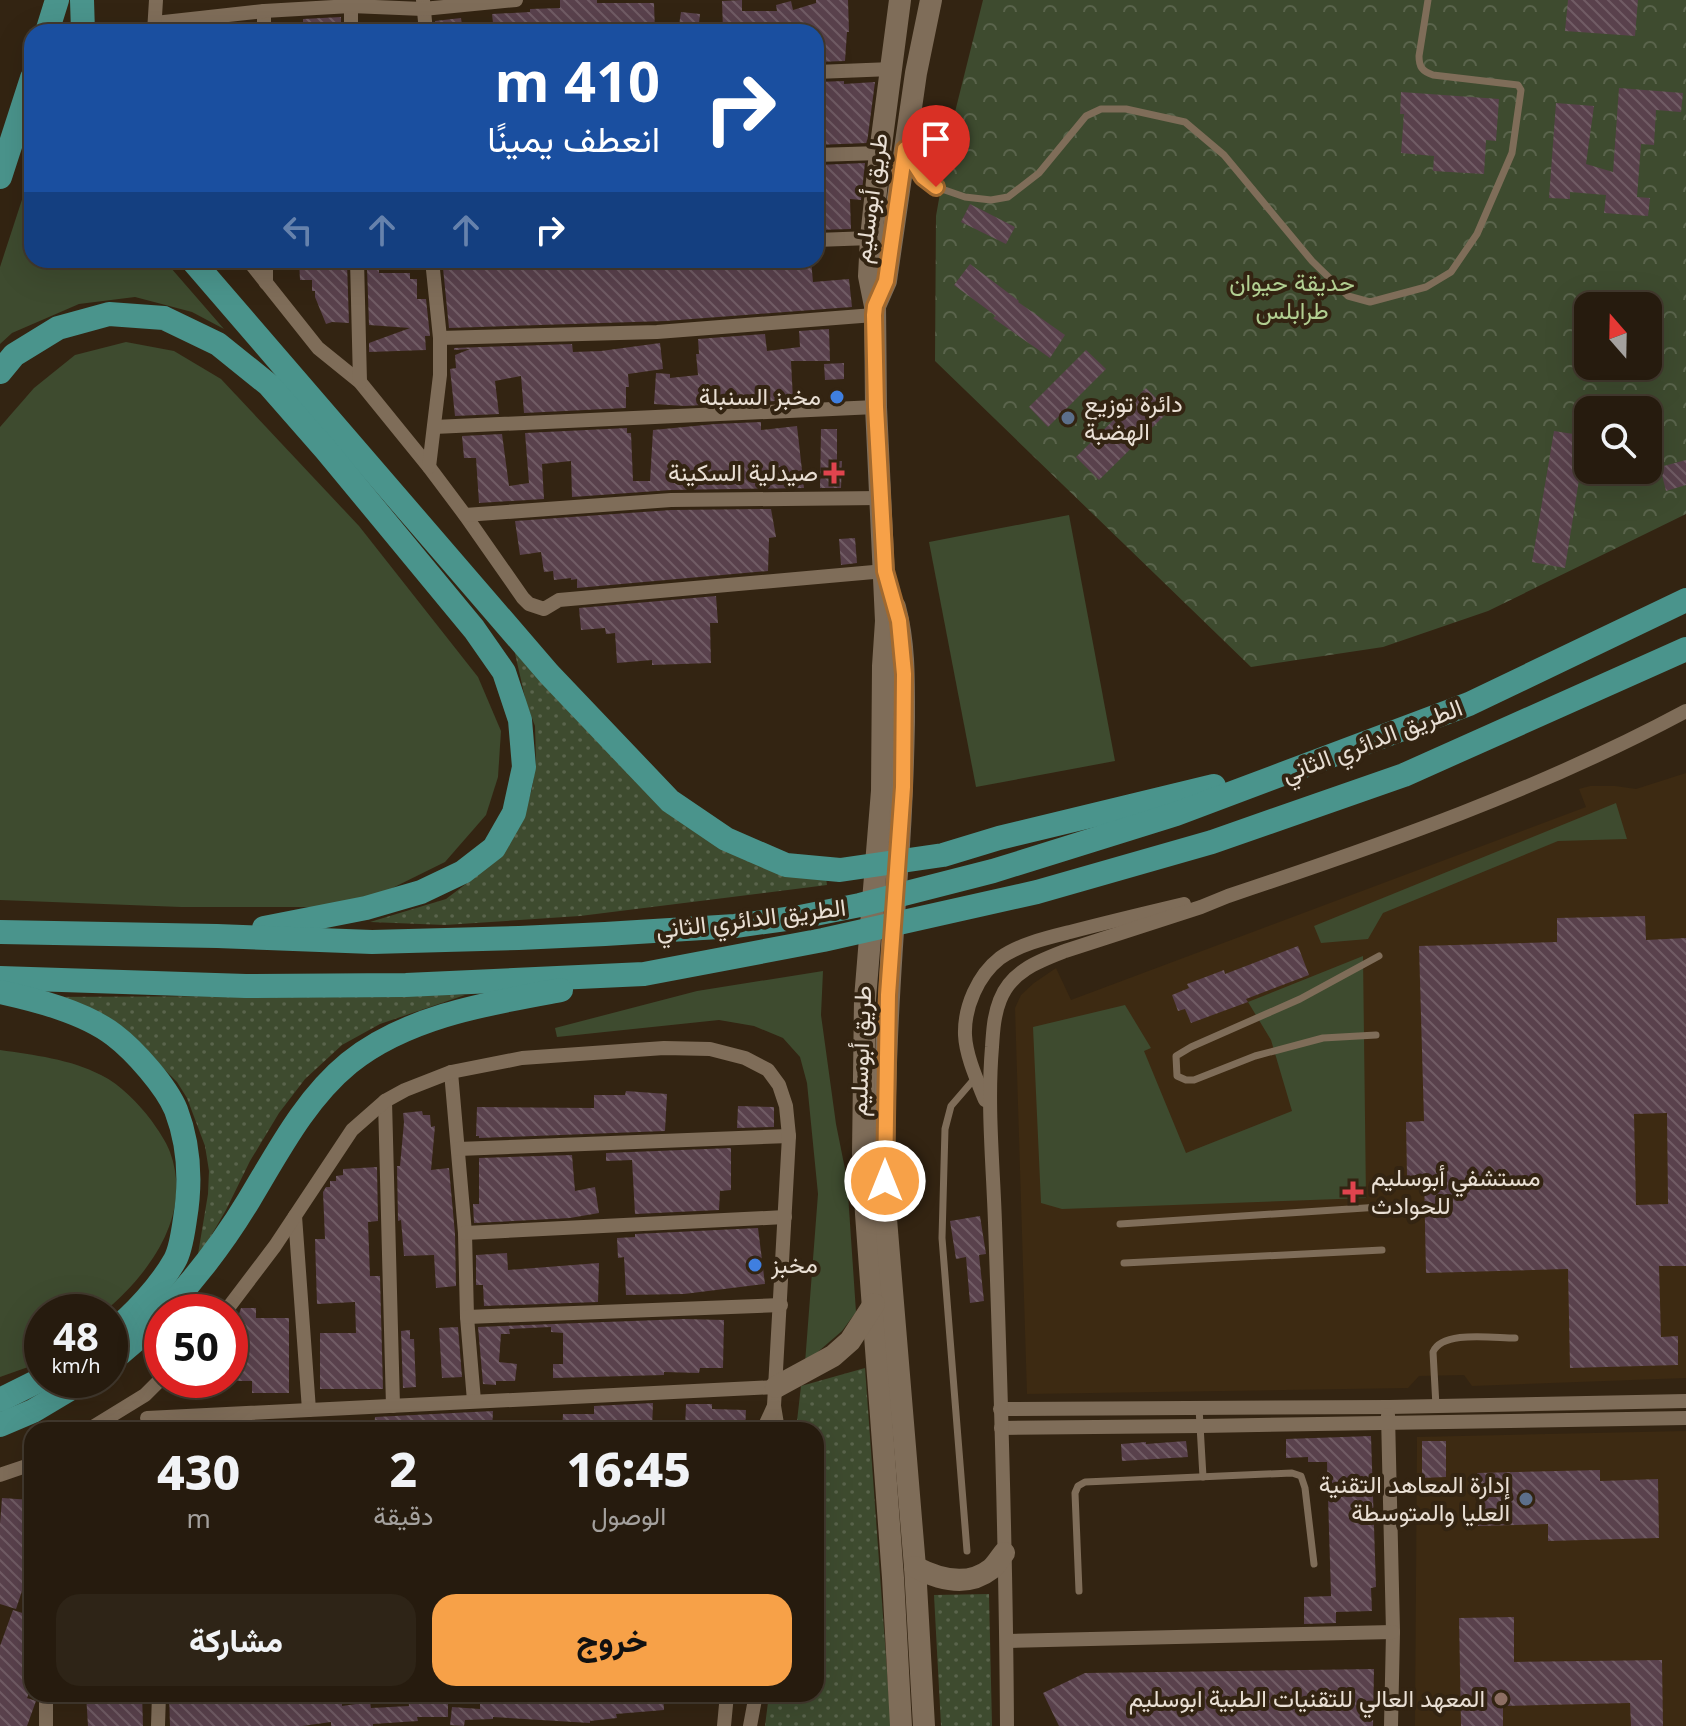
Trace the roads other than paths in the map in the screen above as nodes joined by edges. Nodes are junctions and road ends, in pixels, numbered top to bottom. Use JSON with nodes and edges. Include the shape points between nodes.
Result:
{"nodes":[{"id":1,"x":57,"y":0,"type":"edge"},
{"id":2,"x":82,"y":0,"type":"edge"},
{"id":3,"x":156,"y":0,"type":"edge"},
{"id":4,"x":509,"y":0,"type":"edge"},
{"id":5,"x":900,"y":0,"type":"edge"},
{"id":6,"x":931,"y":0,"type":"edge"},
{"id":7,"x":1428,"y":0,"type":"edge"},
{"id":8,"x":423,"y":4,"type":"edge"},
{"id":9,"x":351,"y":6,"type":"junction"},
{"id":10,"x":264,"y":11,"type":"junction"},
{"id":11,"x":50,"y":24,"type":"edge"},
{"id":12,"x":83,"y":24,"type":"edge"},
{"id":13,"x":154,"y":24,"type":"edge"},
{"id":14,"x":180,"y":24,"type":"edge"},
{"id":15,"x":264,"y":24,"type":"edge"},
{"id":16,"x":351,"y":24,"type":"edge"},
{"id":17,"x":425,"y":24,"type":"edge"},
{"id":18,"x":892,"y":69,"type":"junction"},
{"id":19,"x":824,"y":72,"type":"edge"},
{"id":20,"x":24,"y":103,"type":"edge"},
{"id":21,"x":905,"y":149,"type":"junction"},
{"id":22,"x":880,"y":153,"type":"junction"},
{"id":23,"x":824,"y":155,"type":"edge"},
{"id":24,"x":0,"y":177,"type":"edge"},
{"id":25,"x":871,"y":238,"type":"junction"},
{"id":26,"x":824,"y":240,"type":"edge"},
{"id":27,"x":199,"y":268,"type":"edge"},
{"id":28,"x":254,"y":268,"type":"edge"},
{"id":29,"x":266,"y":268,"type":"edge"},
{"id":30,"x":357,"y":268,"type":"edge"},
{"id":31,"x":433,"y":268,"type":"edge"},
{"id":32,"x":266,"y":283,"type":"junction"},
{"id":33,"x":874,"y":311,"type":"junction"},
{"id":34,"x":440,"y":338,"type":"junction"},
{"id":35,"x":0,"y":372,"type":"edge"},
{"id":36,"x":360,"y":382,"type":"junction"},
{"id":37,"x":876,"y":407,"type":"junction"},
{"id":38,"x":434,"y":427,"type":"junction"},
{"id":39,"x":429,"y":467,"type":"junction"},
{"id":40,"x":880,"y":498,"type":"junction"},
{"id":41,"x":465,"y":515,"type":"junction"},
{"id":42,"x":885,"y":571,"type":"junction"},
{"id":43,"x":1686,"y":600,"type":"edge"},
{"id":44,"x":1686,"y":649,"type":"edge"},
{"id":45,"x":1686,"y":711,"type":"edge"},
{"id":46,"x":1321,"y":761,"type":"junction"},
{"id":47,"x":893,"y":789,"type":"junction"},
{"id":48,"x":1228,"y":896,"type":"junction"},
{"id":49,"x":0,"y":932,"type":"edge"},
{"id":50,"x":217,"y":936,"type":"junction"},
{"id":51,"x":1379,"y":956,"type":"dead end"},
{"id":52,"x":644,"y":974,"type":"junction"},
{"id":53,"x":0,"y":978,"type":"edge"},
{"id":54,"x":0,"y":992,"type":"edge"},
{"id":55,"x":1376,"y":1035,"type":"dead end"},
{"id":56,"x":451,"y":1072,"type":"junction"},
{"id":57,"x":976,"y":1077,"type":"junction"},
{"id":58,"x":385,"y":1101,"type":"junction"},
{"id":59,"x":991,"y":1114,"type":"junction"},
{"id":60,"x":789,"y":1136,"type":"junction"},
{"id":61,"x":458,"y":1149,"type":"junction"},
{"id":62,"x":1380,"y":1207,"type":"dead end"},
{"id":63,"x":295,"y":1216,"type":"junction"},
{"id":64,"x":785,"y":1217,"type":"junction"},
{"id":65,"x":1120,"y":1224,"type":"dead end"},
{"id":66,"x":465,"y":1233,"type":"junction"},
{"id":67,"x":1382,"y":1250,"type":"dead end"},
{"id":68,"x":1124,"y":1263,"type":"dead end"},
{"id":69,"x":179,"y":1294,"type":"edge"},
{"id":70,"x":238,"y":1294,"type":"edge"},
{"id":71,"x":874,"y":1304,"type":"junction"},
{"id":72,"x":781,"y":1305,"type":"junction"},
{"id":73,"x":128,"y":1315,"type":"edge"},
{"id":74,"x":467,"y":1317,"type":"junction"},
{"id":75,"x":144,"y":1333,"type":"edge"},
{"id":76,"x":1515,"y":1338,"type":"dead end"},
{"id":77,"x":128,"y":1347,"type":"edge"},
{"id":78,"x":24,"y":1388,"type":"edge"},
{"id":79,"x":144,"y":1396,"type":"edge"},
{"id":80,"x":775,"y":1396,"type":"junction"},
{"id":81,"x":55,"y":1398,"type":"edge"},
{"id":82,"x":145,"y":1398,"type":"edge"},
{"id":83,"x":0,"y":1400,"type":"edge"},
{"id":84,"x":474,"y":1401,"type":"junction"},
{"id":85,"x":1686,"y":1401,"type":"edge"},
{"id":86,"x":1491,"y":1405,"type":"junction"},
{"id":87,"x":393,"y":1406,"type":"junction"},
{"id":88,"x":1436,"y":1406,"type":"junction"},
{"id":89,"x":1389,"y":1407,"type":"junction"},
{"id":90,"x":1199,"y":1408,"type":"junction"},
{"id":91,"x":1000,"y":1409,"type":"junction"},
{"id":92,"x":309,"y":1410,"type":"junction"},
{"id":93,"x":1686,"y":1418,"type":"edge"},
{"id":94,"x":1491,"y":1421,"type":"junction"},
{"id":95,"x":101,"y":1422,"type":"edge"},
{"id":96,"x":147,"y":1422,"type":"edge"},
{"id":97,"x":170,"y":1422,"type":"edge"},
{"id":98,"x":766,"y":1422,"type":"edge"},
{"id":99,"x":777,"y":1422,"type":"edge"},
{"id":100,"x":1387,"y":1423,"type":"junction"},
{"id":101,"x":0,"y":1425,"type":"edge"},
{"id":102,"x":1201,"y":1426,"type":"junction"},
{"id":103,"x":1001,"y":1428,"type":"junction"},
{"id":104,"x":24,"y":1467,"type":"edge"},
{"id":105,"x":0,"y":1475,"type":"edge"},
{"id":106,"x":1203,"y":1477,"type":"junction"},
{"id":107,"x":967,"y":1551,"type":"dead end"},
{"id":108,"x":1004,"y":1553,"type":"junction"},
{"id":109,"x":1314,"y":1564,"type":"dead end"},
{"id":110,"x":915,"y":1567,"type":"junction"},
{"id":111,"x":1079,"y":1591,"type":"dead end"},
{"id":112,"x":1393,"y":1632,"type":"junction"},
{"id":113,"x":1007,"y":1641,"type":"junction"},
{"id":114,"x":46,"y":1702,"type":"edge"},
{"id":115,"x":159,"y":1702,"type":"edge"},
{"id":116,"x":726,"y":1702,"type":"edge"},
{"id":117,"x":754,"y":1702,"type":"edge"},
{"id":118,"x":46,"y":1726,"type":"edge"},
{"id":119,"x":158,"y":1726,"type":"edge"},
{"id":120,"x":724,"y":1726,"type":"edge"},
{"id":121,"x":750,"y":1726,"type":"edge"},
{"id":122,"x":901,"y":1726,"type":"edge"},
{"id":123,"x":924,"y":1726,"type":"edge"},
{"id":124,"x":1007,"y":1726,"type":"edge"},
{"id":125,"x":1391,"y":1726,"type":"edge"}],
"edges":[{"from":1,"to":11,"type":"highway"},
{"from":2,"to":12,"type":"highway"},
{"from":3,"to":13,"type":"street"},
{"from":4,"to":8,"type":"street"},
{"from":5,"to":18,"type":"main road","name":"طريق أبوسليم"},
{"from":6,"to":21,"type":"main road","name":"طريق أبوسليم"},
{"from":7,"to":21,"type":"lane","via":[[1419,56],[1425,73],[1518,85],[1521,90],[1512,153],[1477,234],[1451,272],[1391,298],[1370,302],[1348,296],[1224,155],[1185,122],[1101,109],[1086,116],[1039,173],[1008,197],[991,200],[936,187]]},
{"from":8,"to":9,"type":"street"},
{"from":8,"to":17,"type":"street"},
{"from":9,"to":10,"type":"street"},
{"from":9,"to":16,"type":"street"},
{"from":10,"to":14,"type":"street"},
{"from":10,"to":15,"type":"street"},
{"from":18,"to":19,"type":"street"},
{"from":18,"to":22,"type":"main road","name":"طريق أبوسليم"},
{"from":20,"to":24,"type":"highway"},
{"from":21,"to":33,"type":"main road","name":"طريق أبوسليم","via":[[886,281]]},
{"from":22,"to":23,"type":"street"},
{"from":22,"to":25,"type":"main road","name":"طريق أبوسليم"},
{"from":25,"to":26,"type":"street"},
{"from":25,"to":33,"type":"main road","name":"طريق أبوسليم"},
{"from":27,"to":46,"type":"highway","via":[[549,674],[670,801],[726,839],[786,865],[840,870],[943,855]]},
{"from":28,"to":32,"type":"street"},
{"from":29,"to":32,"type":"street"},
{"from":30,"to":36,"type":"street"},
{"from":31,"to":34,"type":"street"},
{"from":32,"to":36,"type":"street","via":[[318,348]]},
{"from":33,"to":34,"type":"street","via":[[657,332]]},
{"from":33,"to":37,"type":"main road","name":"طريق أبوسليم"},
{"from":34,"to":38,"type":"street"},
{"from":35,"to":50,"type":"highway","via":[[14,355],[58,328],[109,314],[164,318],[218,344],[269,385],[326,450],[504,672],[520,720],[524,767],[514,813],[494,848],[463,872],[421,892],[366,908]]},
{"from":36,"to":39,"type":"street"},
{"from":37,"to":38,"type":"street"},
{"from":37,"to":40,"type":"main road","name":"طريق أبوسليم"},
{"from":38,"to":39,"type":"street"},
{"from":39,"to":41,"type":"street"},
{"from":40,"to":41,"type":"street","via":[[671,500]]},
{"from":40,"to":42,"type":"main road","name":"طريق أبوسليم"},
{"from":41,"to":42,"type":"street","via":[[523,598],[544,609],[559,600]]},
{"from":42,"to":47,"type":"main road","name":"طريق أبوسليم","via":[[883,666]]},
{"from":43,"to":46,"type":"highway","name":"الطريق الدائري الثاني","via":[[1469,704]]},
{"from":44,"to":52,"type":"highway","name":"الطريق الدائري الثاني","via":[[1404,775],[1212,842],[1037,892]]},
{"from":45,"to":48,"type":"street","via":[[1592,759],[1400,837]]},
{"from":46,"to":50,"type":"highway","name":"الطريق الدائري الثاني","via":[[1176,814],[993,871],[800,917],[735,926],[519,938],[372,942]]},
{"from":47,"to":71,"type":"main road","name":"طريق أبوسليم","via":[[865,999],[863,1153]]},
{"from":47,"to":110,"type":"main road","name":"طريق أبوسليم","via":[[885,1207]]},
{"from":48,"to":57,"type":"street","via":[[1116,919],[1020,947],[1000,959],[976,987],[966,1021]]},
{"from":48,"to":59,"type":"street","via":[[1043,959],[1010,982],[994,1021]]},
{"from":49,"to":50,"type":"highway","name":"الطريق الدائري الثاني"},
{"from":51,"to":55,"type":"lane","via":[[1300,999],[1191,1047],[1176,1056],[1177,1076],[1194,1080],[1323,1038]]},
{"from":52,"to":53,"type":"highway","name":"الطريق الدائري الثاني","via":[[278,986]]},
{"from":52,"to":69,"type":"highway","via":[[453,1013],[386,1039],[349,1063],[300,1119],[247,1204]]},
{"from":54,"to":73,"type":"highway","via":[[84,1018],[113,1034],[139,1057],[175,1108],[188,1165],[188,1200],[176,1258]]},
{"from":56,"to":58,"type":"street"},
{"from":56,"to":60,"type":"street","via":[[522,1058],[710,1049],[768,1070],[786,1106]]},
{"from":56,"to":61,"type":"street"},
{"from":57,"to":59,"type":"street"},
{"from":57,"to":107,"type":"lane","via":[[951,1106],[945,1129],[942,1238]]},
{"from":58,"to":63,"type":"street","via":[[352,1130]]},
{"from":58,"to":87,"type":"street"},
{"from":59,"to":91,"type":"street"},
{"from":60,"to":61,"type":"street"},
{"from":60,"to":64,"type":"street"},
{"from":61,"to":66,"type":"street"},
{"from":62,"to":65,"type":"lane"},
{"from":63,"to":70,"type":"street"},
{"from":63,"to":92,"type":"street"},
{"from":64,"to":66,"type":"street"},
{"from":64,"to":72,"type":"street"},
{"from":66,"to":74,"type":"street"},
{"from":67,"to":68,"type":"lane"},
{"from":71,"to":80,"type":"main road","via":[[850,1341]]},
{"from":71,"to":122,"type":"main road","name":"طريق أبوسليم"},
{"from":72,"to":74,"type":"street"},
{"from":72,"to":80,"type":"street"},
{"from":74,"to":84,"type":"street"},
{"from":75,"to":77,"type":"highway"},
{"from":76,"to":88,"type":"lane","via":[[1453,1338],[1436,1346]]},
{"from":78,"to":83,"type":"highway"},
{"from":79,"to":95,"type":"street"},
{"from":80,"to":84,"type":"street"},
{"from":80,"to":98,"type":"street"},
{"from":80,"to":99,"type":"street"},
{"from":81,"to":101,"type":"highway"},
{"from":82,"to":96,"type":"street"},
{"from":84,"to":87,"type":"street"},
{"from":85,"to":86,"type":"street"},
{"from":86,"to":88,"type":"street"},
{"from":86,"to":94,"type":"street"},
{"from":87,"to":92,"type":"street"},
{"from":88,"to":89,"type":"street"},
{"from":89,"to":90,"type":"street"},
{"from":89,"to":100,"type":"street"},
{"from":90,"to":91,"type":"street"},
{"from":90,"to":102,"type":"lane"},
{"from":91,"to":103,"type":"street"},
{"from":92,"to":97,"type":"street"},
{"from":93,"to":94,"type":"street"},
{"from":94,"to":100,"type":"street"},
{"from":100,"to":102,"type":"street"},
{"from":100,"to":112,"type":"street"},
{"from":102,"to":103,"type":"street"},
{"from":102,"to":106,"type":"lane"},
{"from":103,"to":108,"type":"street"},
{"from":104,"to":105,"type":"street"},
{"from":106,"to":109,"type":"lane","via":[[1301,1476]]},
{"from":106,"to":111,"type":"lane","via":[[1078,1486]]},
{"from":108,"to":110,"type":"main road","via":[[991,1569],[964,1579],[936,1578]]},
{"from":108,"to":113,"type":"street"},
{"from":110,"to":123,"type":"main road","name":"طريق أبوسليم"},
{"from":112,"to":113,"type":"street"},
{"from":112,"to":125,"type":"street"},
{"from":113,"to":124,"type":"street"},
{"from":114,"to":118,"type":"street"},
{"from":115,"to":119,"type":"street"},
{"from":116,"to":120,"type":"street"},
{"from":117,"to":121,"type":"street"}]}
